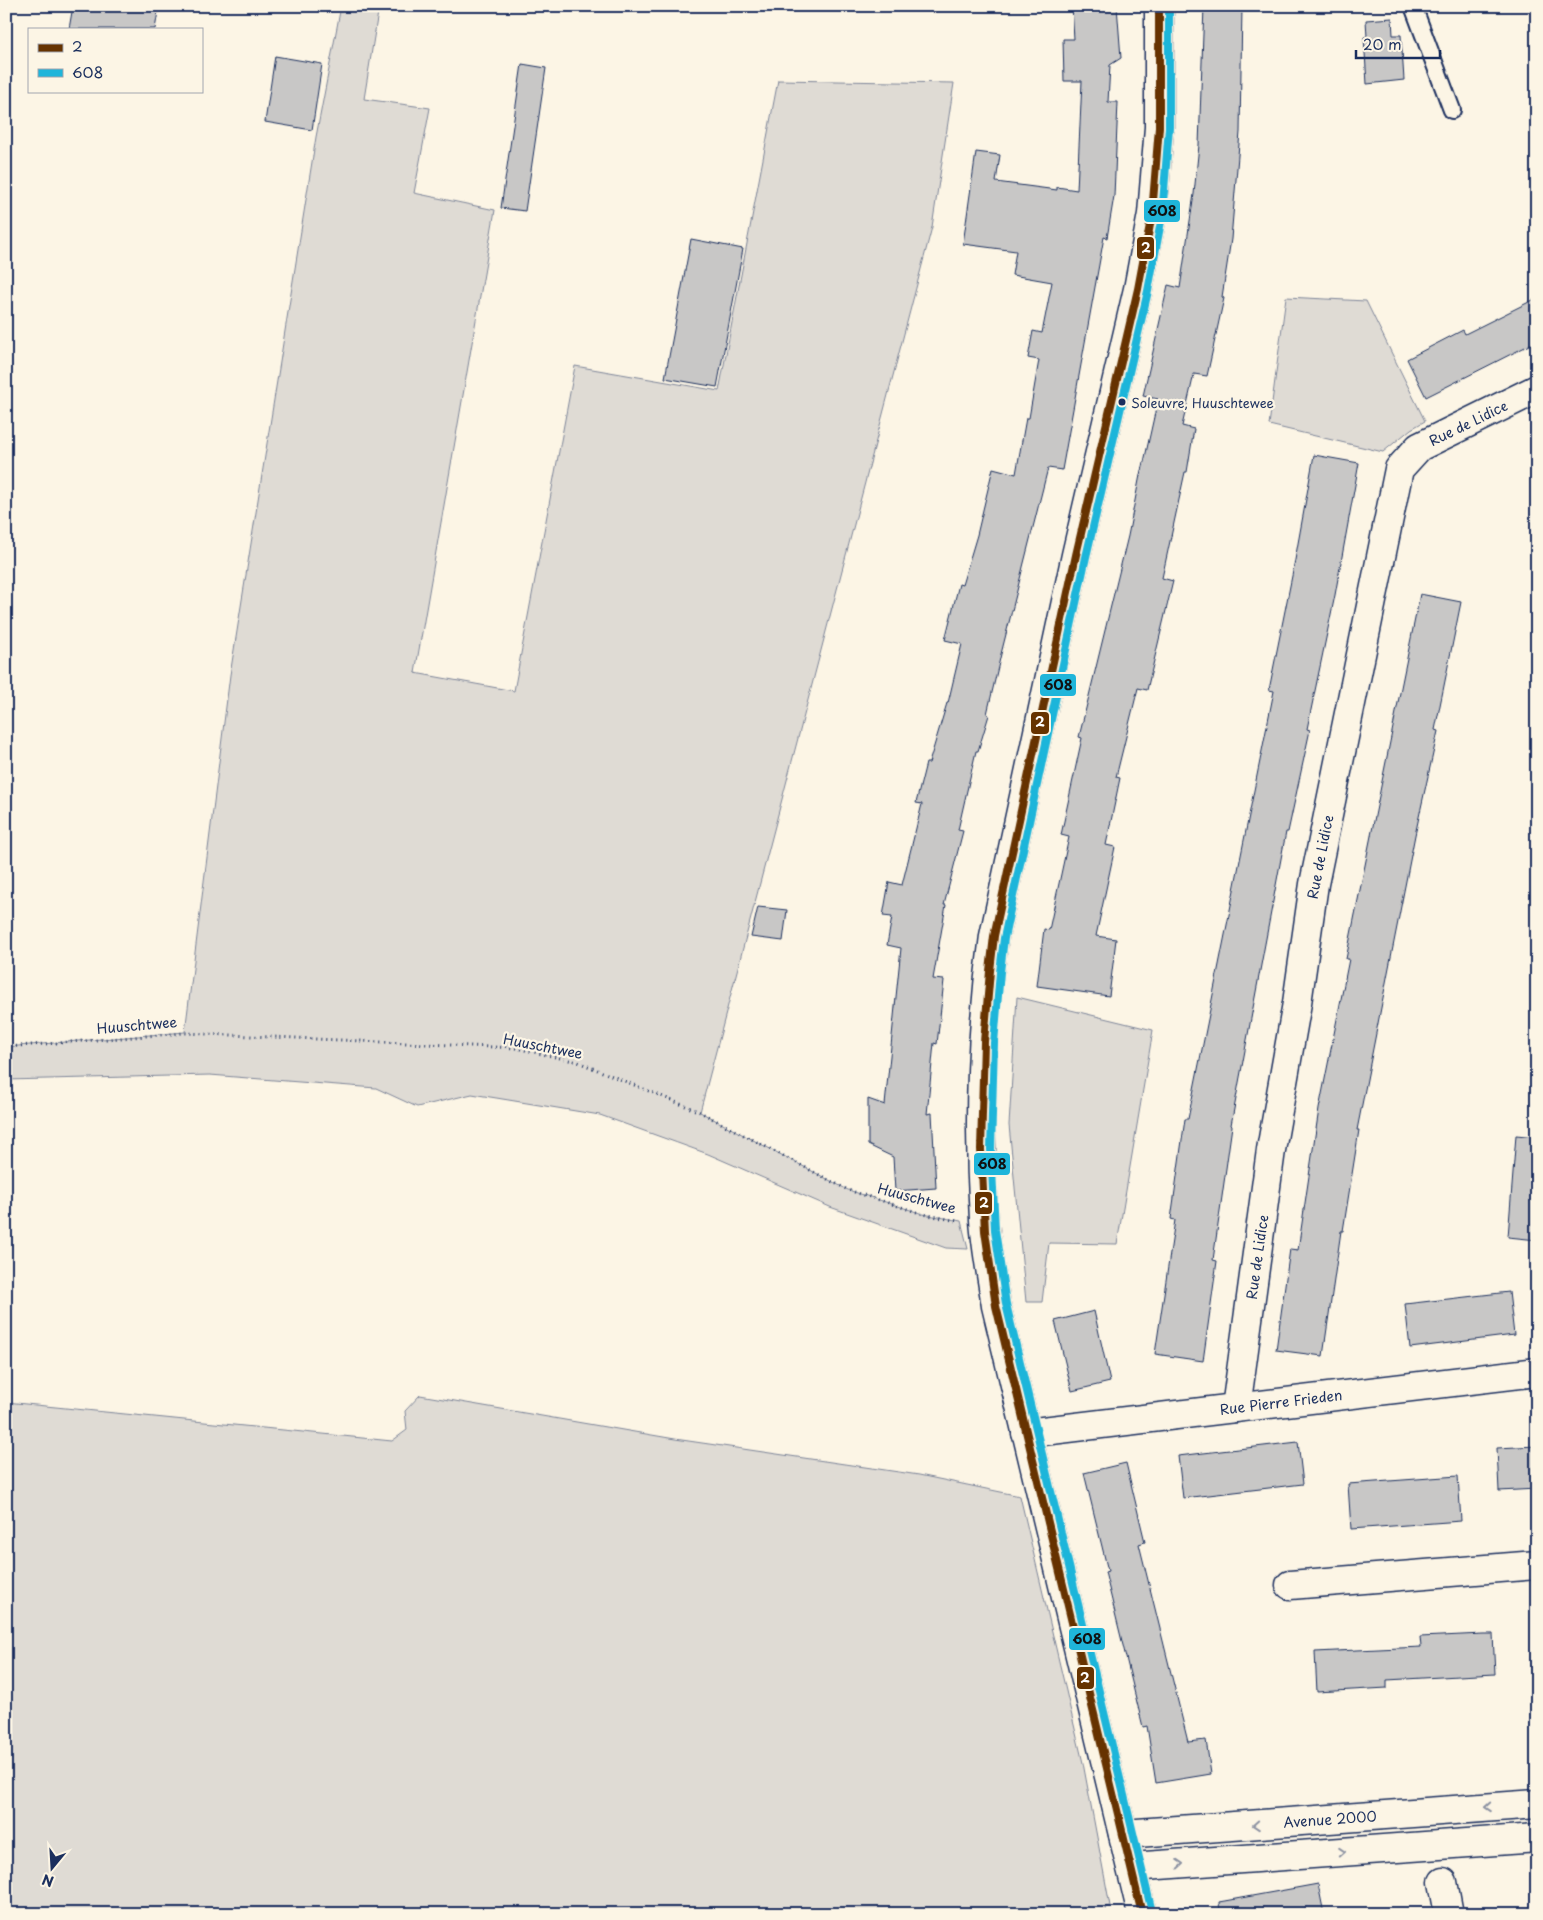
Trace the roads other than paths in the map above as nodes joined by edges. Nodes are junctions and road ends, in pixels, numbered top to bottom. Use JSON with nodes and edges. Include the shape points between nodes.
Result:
{"nodes":[{"id":1,"x":1159,"y":6,"type":"edge"},
{"id":2,"x":1413,"y":6,"type":"edge"},
{"id":3,"x":1452,"y":110,"type":"dead end"},
{"id":4,"x":1537,"y":389,"type":"edge"},
{"id":5,"x":1537,"y":1372,"type":"edge"},
{"id":6,"x":1236,"y":1408,"type":"junction"},
{"id":7,"x":1026,"y":1433,"type":"junction"},
{"id":8,"x":1537,"y":1565,"type":"edge"},
{"id":9,"x":1290,"y":1585,"type":"dead end"},
{"id":10,"x":1537,"y":1804,"type":"edge"},
{"id":11,"x":1124,"y":1834,"type":"junction"},
{"id":12,"x":1537,"y":1838,"type":"edge"},
{"id":13,"x":1131,"y":1867,"type":"junction"},
{"id":14,"x":1443,"y":1882,"type":"dead end"},
{"id":15,"x":1142,"y":1914,"type":"edge"},
{"id":16,"x":1449,"y":1914,"type":"edge"}],
"edges":[{"from":1,"to":7,"type":"street","via":[[1159,128],[1152,214],[994,936],[987,988],[981,1140],[984,1222],[996,1306]]},
{"from":2,"to":3,"type":"lane"},
{"from":4,"to":6,"type":"street","name":"Rue de Lidice","via":[[1419,447],[1400,469],[1314,884],[1271,1150]]},
{"from":5,"to":6,"type":"street","name":"Rue Pierre Frieden"},
{"from":6,"to":7,"type":"street","name":"Rue Pierre Frieden"},
{"from":7,"to":11,"type":"street"},
{"from":8,"to":9,"type":"street"},
{"from":10,"to":11,"type":"street","name":"Avenue 2000","one_way":true},
{"from":11,"to":13,"type":"street"},
{"from":13,"to":12,"type":"street","one_way":true},
{"from":13,"to":15,"type":"street"},
{"from":14,"to":16,"type":"street"}]}
